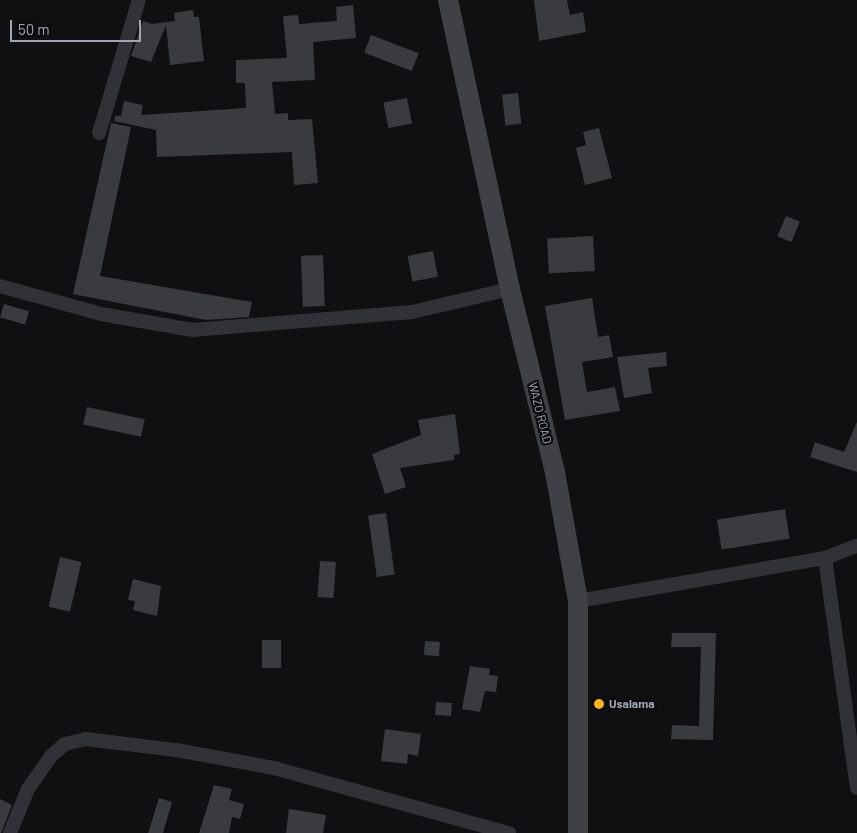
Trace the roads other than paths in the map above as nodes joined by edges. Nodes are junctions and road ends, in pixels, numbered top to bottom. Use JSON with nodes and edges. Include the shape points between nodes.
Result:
{"nodes":[{"id":1,"x":139,"y":0,"type":"edge"},
{"id":2,"x":448,"y":0,"type":"edge"},
{"id":3,"x":99,"y":133,"type":"dead end"},
{"id":4,"x":0,"y":286,"type":"edge"},
{"id":5,"x":510,"y":289,"type":"junction"},
{"id":6,"x":857,"y":546,"type":"edge"},
{"id":7,"x":825,"y":558,"type":"junction"},
{"id":8,"x":578,"y":601,"type":"junction"},
{"id":9,"x":857,"y":788,"type":"edge"},
{"id":10,"x":10,"y":833,"type":"edge"},
{"id":11,"x":509,"y":833,"type":"edge"},
{"id":12,"x":578,"y":833,"type":"edge"}],
"edges":[{"from":1,"to":3,"type":"street"},
{"from":2,"to":5,"type":"main road","name":"WAZO ROAD"},
{"from":4,"to":5,"type":"street","via":[[101,314],[193,330],[412,312]]},
{"from":5,"to":8,"type":"main road","name":"WAZO ROAD","via":[[555,472]]},
{"from":6,"to":7,"type":"street"},
{"from":7,"to":8,"type":"street"},
{"from":7,"to":9,"type":"street"},
{"from":8,"to":12,"type":"main road","name":"WAZO ROAD"},
{"from":10,"to":11,"type":"street","via":[[28,789],[51,756],[65,744],[86,739],[176,750],[274,768]]}]}
